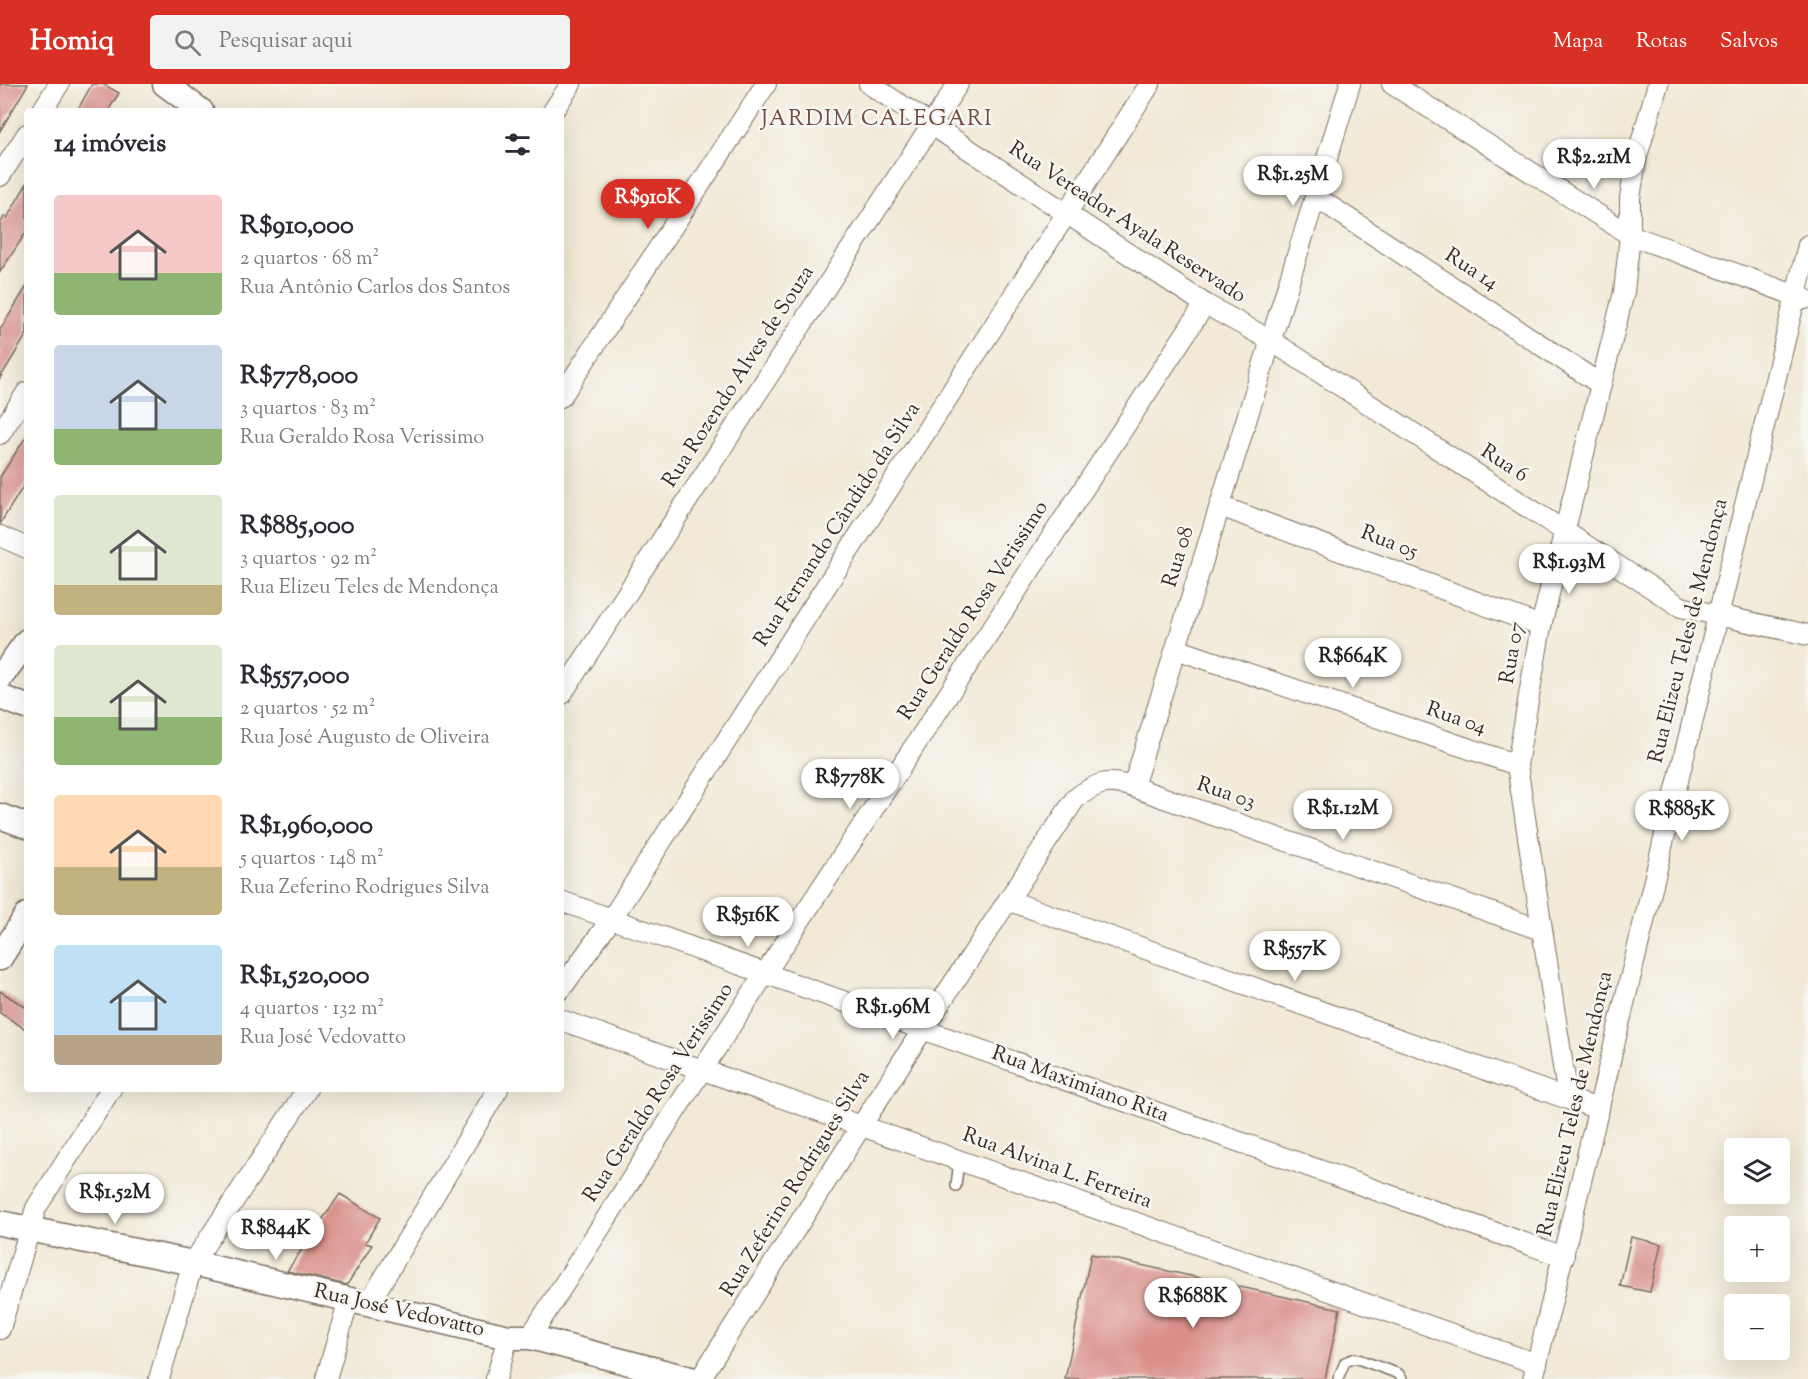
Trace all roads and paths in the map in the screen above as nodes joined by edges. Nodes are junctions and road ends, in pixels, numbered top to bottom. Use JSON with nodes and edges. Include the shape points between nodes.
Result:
{"nodes":[{"id":1,"x":59,"y":84,"type":"edge"},
{"id":2,"x":165,"y":84,"type":"edge"},
{"id":3,"x":571,"y":84,"type":"edge"},
{"id":4,"x":766,"y":84,"type":"edge"},
{"id":5,"x":869,"y":84,"type":"edge"},
{"id":6,"x":958,"y":84,"type":"edge"},
{"id":7,"x":1150,"y":84,"type":"edge"},
{"id":8,"x":1350,"y":84,"type":"edge"},
{"id":9,"x":1392,"y":84,"type":"edge"},
{"id":10,"x":1658,"y":84,"type":"edge"},
{"id":11,"x":44,"y":108,"type":"edge"},
{"id":12,"x":197,"y":108,"type":"edge"},
{"id":13,"x":555,"y":108,"type":"edge"},
{"id":14,"x":932,"y":125,"type":"junction"},
{"id":15,"x":24,"y":139,"type":"edge"},
{"id":16,"x":0,"y":176,"type":"edge"},
{"id":17,"x":1316,"y":197,"type":"junction"},
{"id":18,"x":1067,"y":216,"type":"junction"},
{"id":19,"x":1630,"y":235,"type":"junction"},
{"id":20,"x":1808,"y":245,"type":"edge"},
{"id":21,"x":1801,"y":298,"type":"edge"},
{"id":22,"x":1205,"y":304,"type":"junction"},
{"id":23,"x":1270,"y":340,"type":"junction"},
{"id":24,"x":1600,"y":384,"type":"junction"},
{"id":25,"x":564,"y":392,"type":"edge"},
{"id":26,"x":24,"y":397,"type":"edge"},
{"id":27,"x":0,"y":434,"type":"edge"},
{"id":28,"x":1220,"y":506,"type":"junction"},
{"id":29,"x":1565,"y":532,"type":"junction"},
{"id":30,"x":0,"y":536,"type":"edge"},
{"id":31,"x":24,"y":547,"type":"edge"},
{"id":32,"x":1717,"y":616,"type":"junction"},
{"id":33,"x":1541,"y":626,"type":"junction"},
{"id":34,"x":1808,"y":635,"type":"edge"},
{"id":35,"x":24,"y":645,"type":"edge"},
{"id":36,"x":1176,"y":649,"type":"junction"},
{"id":37,"x":0,"y":678,"type":"edge"},
{"id":38,"x":564,"y":690,"type":"edge"},
{"id":39,"x":0,"y":697,"type":"edge"},
{"id":40,"x":24,"y":706,"type":"edge"},
{"id":41,"x":1517,"y":765,"type":"junction"},
{"id":42,"x":1133,"y":787,"type":"junction"},
{"id":43,"x":0,"y":816,"type":"edge"},
{"id":44,"x":24,"y":825,"type":"edge"},
{"id":45,"x":1010,"y":901,"type":"junction"},
{"id":46,"x":564,"y":902,"type":"edge"},
{"id":47,"x":612,"y":918,"type":"junction"},
{"id":48,"x":24,"y":920,"type":"edge"},
{"id":49,"x":1541,"y":930,"type":"junction"},
{"id":50,"x":0,"y":958,"type":"edge"},
{"id":51,"x":765,"y":974,"type":"junction"},
{"id":52,"x":564,"y":985,"type":"edge"},
{"id":53,"x":564,"y":1021,"type":"edge"},
{"id":54,"x":923,"y":1029,"type":"junction"},
{"id":55,"x":701,"y":1071,"type":"junction"},
{"id":56,"x":109,"y":1092,"type":"edge"},
{"id":57,"x":305,"y":1092,"type":"edge"},
{"id":58,"x":496,"y":1092,"type":"edge"},
{"id":59,"x":1568,"y":1099,"type":"junction"},
{"id":60,"x":1599,"y":1109,"type":"junction"},
{"id":61,"x":862,"y":1126,"type":"junction"},
{"id":62,"x":959,"y":1160,"type":"junction"},
{"id":63,"x":956,"y":1186,"type":"dead end"},
{"id":64,"x":0,"y":1223,"type":"edge"},
{"id":65,"x":29,"y":1228,"type":"junction"},
{"id":66,"x":1564,"y":1257,"type":"junction"},
{"id":67,"x":193,"y":1263,"type":"junction"},
{"id":68,"x":359,"y":1301,"type":"junction"},
{"id":69,"x":0,"y":1329,"type":"edge"},
{"id":70,"x":519,"y":1337,"type":"junction"},
{"id":71,"x":1535,"y":1371,"type":"edge"},
{"id":72,"x":664,"y":1375,"type":"edge"},
{"id":73,"x":159,"y":1379,"type":"edge"},
{"id":74,"x":326,"y":1379,"type":"edge"},
{"id":75,"x":496,"y":1379,"type":"edge"},
{"id":76,"x":691,"y":1379,"type":"edge"},
{"id":77,"x":700,"y":1379,"type":"edge"},
{"id":78,"x":1338,"y":1379,"type":"edge"},
{"id":79,"x":1402,"y":1379,"type":"edge"}],
"edges":[{"from":1,"to":11,"type":"street"},
{"from":2,"to":12,"type":"street"},
{"from":3,"to":13,"type":"street"},
{"from":4,"to":25,"type":"street"},
{"from":5,"to":14,"type":"street","name":"Rua Vereador Ayala Reservado"},
{"from":6,"to":14,"type":"street","name":"Rua Rozendo Alves de Souza"},
{"from":7,"to":18,"type":"street","name":"Rua Fernando Cândido da Silva"},
{"from":8,"to":17,"type":"street","name":"Rua 08"},
{"from":9,"to":19,"type":"street"},
{"from":10,"to":19,"type":"street","name":"Rua 07","via":[[1636,160]]},
{"from":14,"to":18,"type":"street","name":"Rua Vereador Ayala Reservado"},
{"from":14,"to":38,"type":"street","name":"Rua Rozendo Alves de Souza"},
{"from":15,"to":16,"type":"street"},
{"from":17,"to":23,"type":"street","name":"Rua 08"},
{"from":17,"to":24,"type":"street","name":"Rua 14"},
{"from":18,"to":22,"type":"street","name":"Rua Vereador Ayala Reservado"},
{"from":18,"to":47,"type":"street","name":"Rua Fernando Cândido da Silva"},
{"from":19,"to":21,"type":"street"},
{"from":19,"to":24,"type":"street","name":"Rua 07","via":[[1624,292]]},
{"from":20,"to":21,"type":"street","name":"Rua Elizeu Teles de Mendonça"},
{"from":21,"to":32,"type":"street","name":"Rua Elizeu Teles de Mendonça"},
{"from":22,"to":23,"type":"street","name":"Rua Vereador Ayala Reservado"},
{"from":22,"to":51,"type":"street","name":"Rua Geraldo Rosa Verissimo"},
{"from":23,"to":28,"type":"street","name":"Rua 08"},
{"from":23,"to":29,"type":"street","name":"Rua 6"},
{"from":24,"to":29,"type":"street","name":"Rua 07"},
{"from":26,"to":27,"type":"street"},
{"from":28,"to":33,"type":"street","name":"Rua 05"},
{"from":28,"to":36,"type":"street","name":"Rua 08"},
{"from":29,"to":32,"type":"street","name":"Rua 6","via":[[1681,607]]},
{"from":29,"to":33,"type":"street","name":"Rua 07"},
{"from":30,"to":31,"type":"street"},
{"from":32,"to":34,"type":"street","name":"Rua 6"},
{"from":32,"to":60,"type":"street","name":"Rua Elizeu Teles de Mendonça"},
{"from":33,"to":41,"type":"street","name":"Rua 07"},
{"from":35,"to":37,"type":"street"},
{"from":36,"to":41,"type":"street","name":"Rua 04"},
{"from":36,"to":42,"type":"street","name":"Rua 08"},
{"from":39,"to":40,"type":"street"},
{"from":41,"to":49,"type":"street","name":"Rua 07"},
{"from":42,"to":45,"type":"street","name":"Rua Zeferino Rodrigues Silva","via":[[1113,781],[1092,786],[1075,799]]},
{"from":42,"to":49,"type":"street","name":"Rua 03"},
{"from":43,"to":44,"type":"street"},
{"from":45,"to":54,"type":"street","name":"Rua Zeferino Rodrigues Silva"},
{"from":45,"to":59,"type":"street"},
{"from":46,"to":47,"type":"street","name":"Rua Maximiano Rita"},
{"from":47,"to":51,"type":"street","name":"Rua Maximiano Rita"},
{"from":47,"to":52,"type":"street","name":"Rua Fernando Cândido da Silva"},
{"from":48,"to":50,"type":"street"},
{"from":49,"to":59,"type":"street","name":"Rua 07"},
{"from":51,"to":54,"type":"street","name":"Rua Maximiano Rita"},
{"from":51,"to":55,"type":"street","name":"Rua Geraldo Rosa Verissimo"},
{"from":53,"to":55,"type":"street","name":"Rua Alvina L. Ferreira"},
{"from":54,"to":61,"type":"street","name":"Rua Zeferino Rodrigues Silva"},
{"from":54,"to":66,"type":"street","name":"Rua Maximiano Rita"},
{"from":55,"to":61,"type":"street","name":"Rua Alvina L. Ferreira"},
{"from":55,"to":70,"type":"street","name":"Rua Geraldo Rosa Verissimo"},
{"from":56,"to":65,"type":"street","via":[[36,1208]]},
{"from":57,"to":67,"type":"street"},
{"from":58,"to":68,"type":"street"},
{"from":59,"to":60,"type":"street"},
{"from":60,"to":66,"type":"street","name":"Rua Elizeu Teles de Mendonça"},
{"from":61,"to":62,"type":"street","name":"Rua Alvina L. Ferreira"},
{"from":61,"to":77,"type":"street","name":"Rua Zeferino Rodrigues Silva"},
{"from":62,"to":63,"type":"lane"},
{"from":62,"to":71,"type":"street","name":"Rua Alvina L. Ferreira"},
{"from":64,"to":65,"type":"street","name":"Rua José Vedovatto"},
{"from":65,"to":67,"type":"street","name":"Rua José Vedovatto"},
{"from":65,"to":69,"type":"street"},
{"from":66,"to":71,"type":"street","name":"Rua Elizeu Teles de Mendonça"},
{"from":67,"to":68,"type":"street","name":"Rua José Vedovatto"},
{"from":67,"to":73,"type":"street"},
{"from":68,"to":70,"type":"street","name":"Rua José Vedovatto"},
{"from":68,"to":74,"type":"street"},
{"from":70,"to":72,"type":"street","name":"Rua José Vedovatto"},
{"from":70,"to":75,"type":"street","name":"Rua Geraldo Rosa Verissimo"},
{"from":72,"to":76,"type":"street","name":"Rua José Vedovatto"},
{"from":78,"to":79,"type":"lane","via":[[1345,1362],[1355,1358],[1399,1374]]}]}
